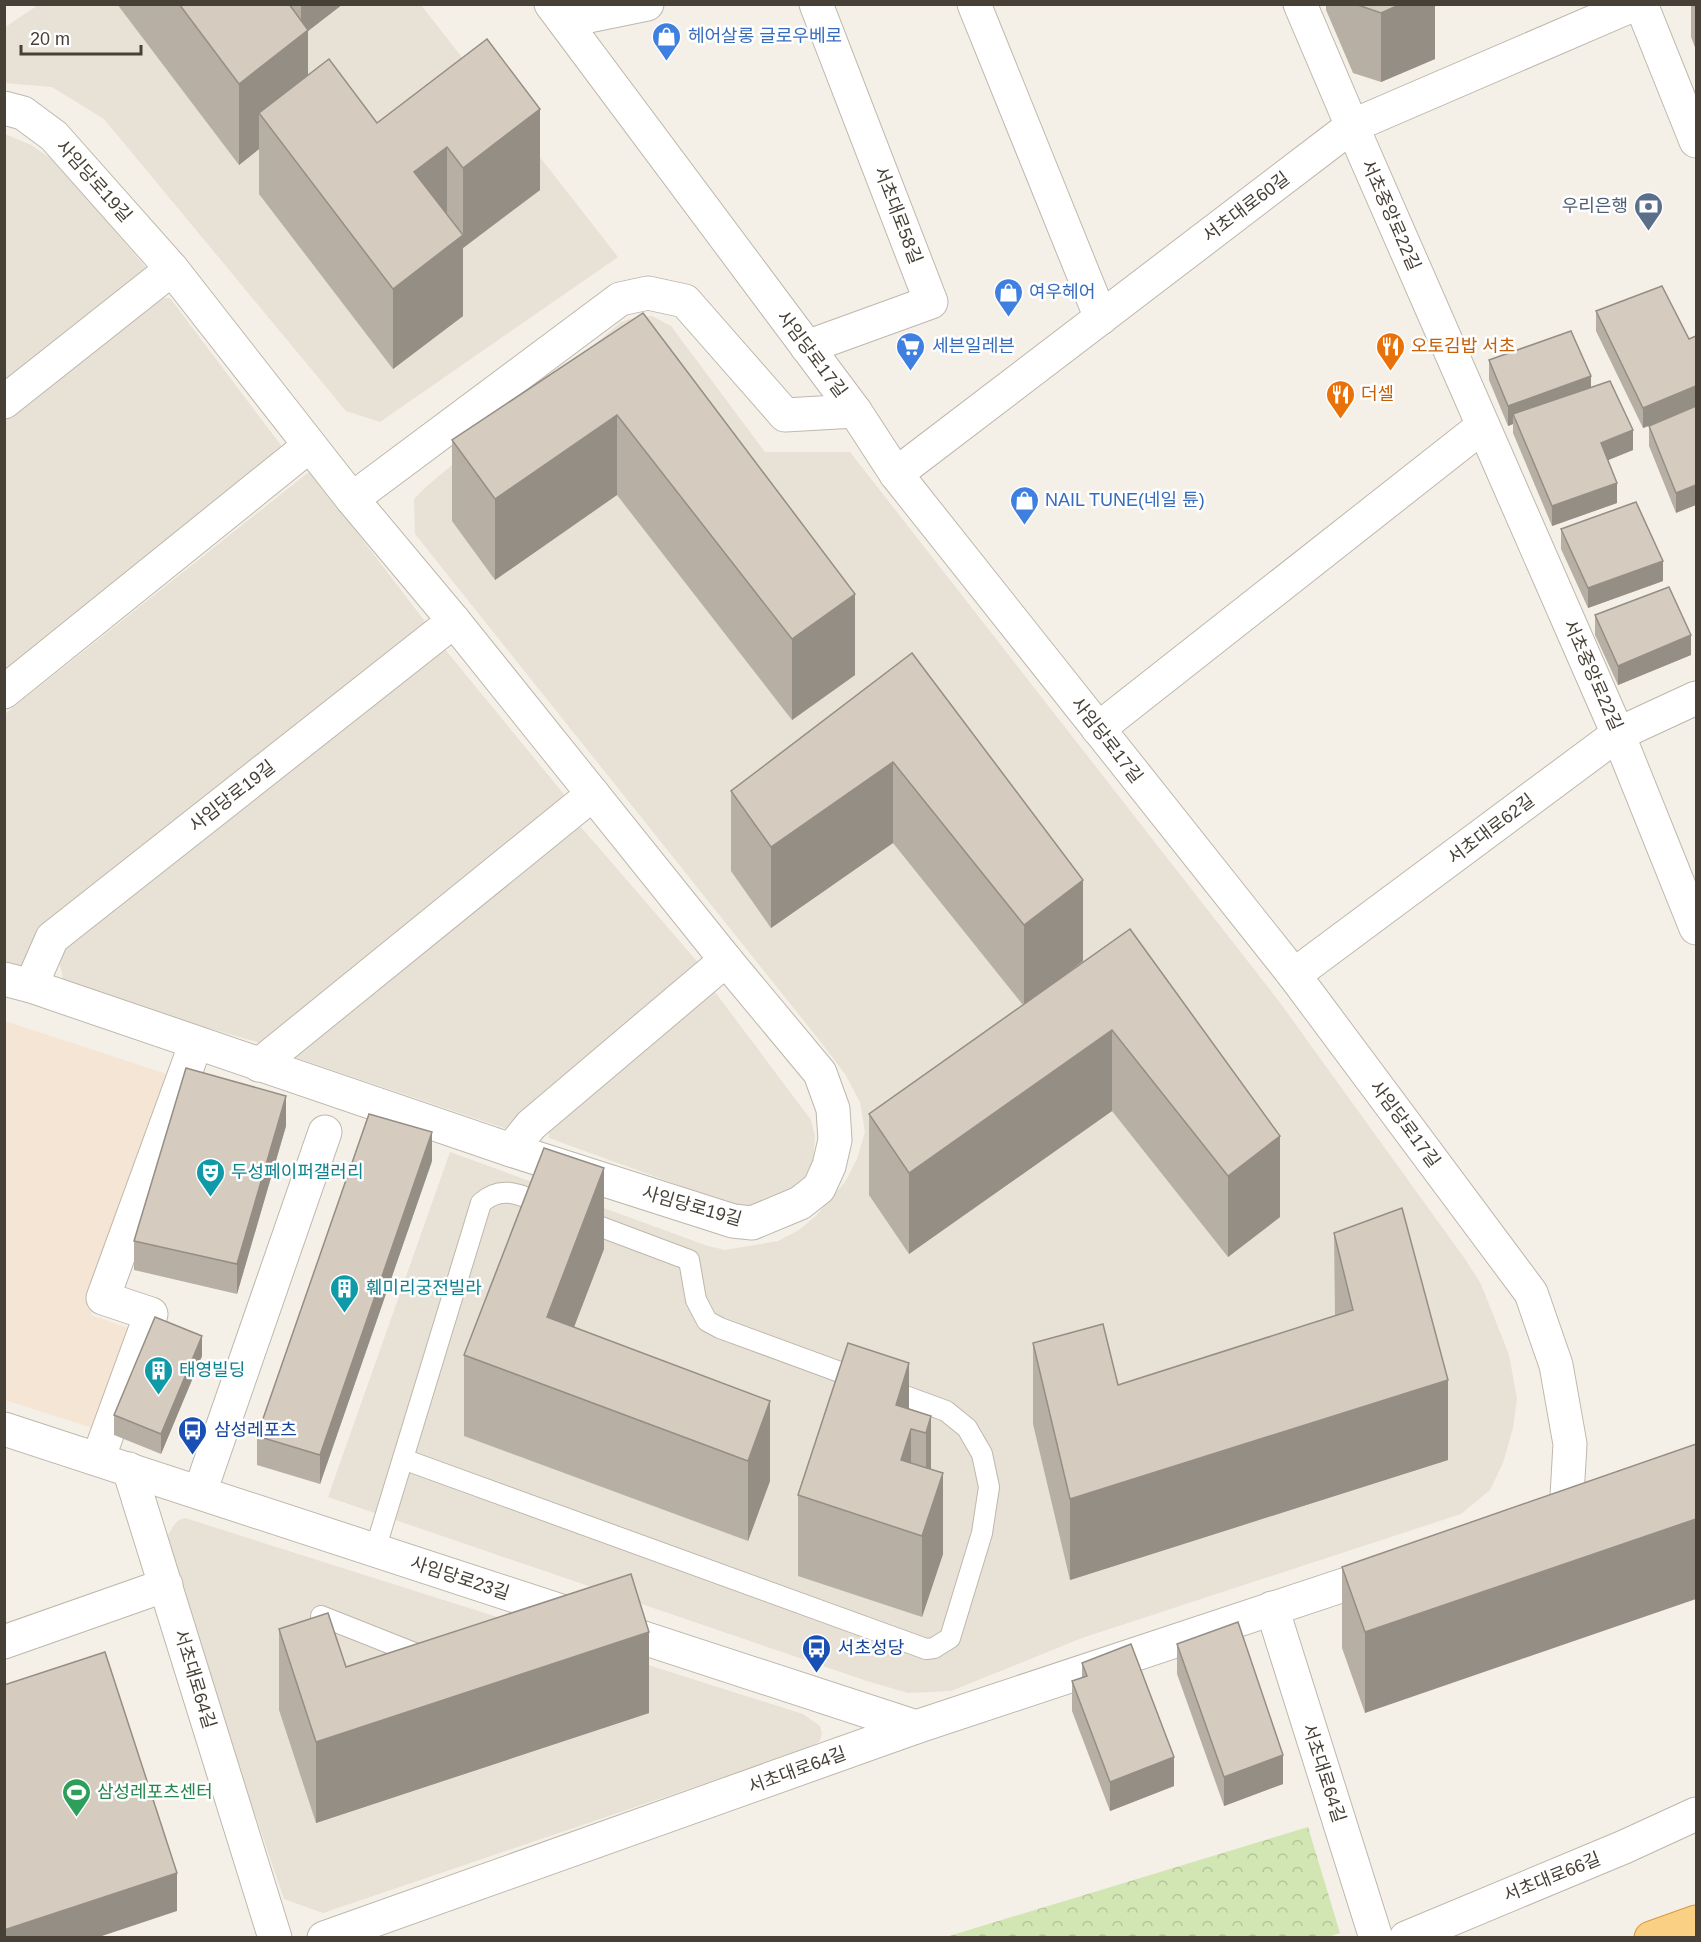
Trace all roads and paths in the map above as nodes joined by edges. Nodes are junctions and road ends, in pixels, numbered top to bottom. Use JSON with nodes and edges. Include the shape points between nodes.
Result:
{"nodes":[{"id":1,"x":647,"y":4,"type":"edge"},
{"id":2,"x":816,"y":4,"type":"edge"},
{"id":3,"x":974,"y":4,"type":"edge"},
{"id":4,"x":1300,"y":4,"type":"edge"},
{"id":5,"x":1635,"y":4,"type":"edge"},
{"id":6,"x":1641,"y":4,"type":"edge"},
{"id":7,"x":558,"y":13,"type":"edge"},
{"id":8,"x":4,"y":108,"type":"edge"},
{"id":9,"x":1352,"y":126,"type":"junction"},
{"id":10,"x":1696,"y":141,"type":"edge"},
{"id":11,"x":172,"y":269,"type":"junction"},
{"id":12,"x":1101,"y":318,"type":"junction"},
{"id":13,"x":807,"y":347,"type":"junction"},
{"id":14,"x":4,"y":402,"type":"edge"},
{"id":15,"x":855,"y":411,"type":"junction"},
{"id":16,"x":1483,"y":426,"type":"junction"},
{"id":17,"x":309,"y":446,"type":"junction"},
{"id":18,"x":896,"y":474,"type":"junction"},
{"id":19,"x":352,"y":499,"type":"junction"},
{"id":20,"x":454,"y":621,"type":"junction"},
{"id":21,"x":4,"y":692,"type":"edge"},
{"id":22,"x":1696,"y":698,"type":"edge"},
{"id":23,"x":1098,"y":729,"type":"junction"},
{"id":24,"x":1618,"y":734,"type":"junction"},
{"id":25,"x":593,"y":794,"type":"junction"},
{"id":26,"x":1696,"y":928,"type":"edge"},
{"id":27,"x":726,"y":960,"type":"junction"},
{"id":28,"x":1294,"y":975,"type":"junction"},
{"id":29,"x":18,"y":983,"type":"edge"},
{"id":30,"x":196,"y":1043,"type":"junction"},
{"id":31,"x":259,"y":1065,"type":"junction"},
{"id":32,"x":325,"y":1132,"type":"dead end"},
{"id":33,"x":511,"y":1150,"type":"junction"},
{"id":34,"x":4,"y":1429,"type":"edge"},
{"id":35,"x":98,"y":1459,"type":"junction"},
{"id":36,"x":403,"y":1459,"type":"junction"},
{"id":37,"x":129,"y":1469,"type":"junction"},
{"id":38,"x":200,"y":1492,"type":"junction"},
{"id":39,"x":1599,"y":1503,"type":"edge"},
{"id":40,"x":375,"y":1550,"type":"junction"},
{"id":41,"x":1419,"y":1560,"type":"edge"},
{"id":42,"x":166,"y":1585,"type":"junction"},
{"id":43,"x":1272,"y":1608,"type":"junction"},
{"id":44,"x":321,"y":1616,"type":"edge"},
{"id":45,"x":4,"y":1642,"type":"edge"},
{"id":46,"x":449,"y":1667,"type":"edge"},
{"id":47,"x":916,"y":1727,"type":"junction"},
{"id":48,"x":1696,"y":1814,"type":"edge"},
{"id":49,"x":1696,"y":1922,"type":"edge"},
{"id":50,"x":275,"y":1938,"type":"edge"},
{"id":51,"x":324,"y":1938,"type":"edge"},
{"id":52,"x":1376,"y":1938,"type":"edge"},
{"id":53,"x":1407,"y":1938,"type":"edge"},
{"id":54,"x":1651,"y":1938,"type":"edge"}],
"edges":[{"from":1,"to":7,"type":"street"},
{"from":2,"to":13,"type":"street","name":"서초대로58길","via":[[932,302]]},
{"from":3,"to":12,"type":"street"},
{"from":4,"to":9,"type":"street","name":"서초중앙로22길"},
{"from":5,"to":9,"type":"street","name":"서초대로60길"},
{"from":6,"to":10,"type":"street"},
{"from":7,"to":13,"type":"street","name":"사임당로17길"},
{"from":8,"to":11,"type":"street","name":"사임당로19길","via":[[24,113],[54,136]]},
{"from":9,"to":12,"type":"street","name":"서초대로60길"},
{"from":9,"to":16,"type":"street","name":"서초중앙로22길"},
{"from":11,"to":14,"type":"street"},
{"from":11,"to":17,"type":"street","name":"사임당로19길"},
{"from":12,"to":18,"type":"street","name":"서초대로60길"},
{"from":13,"to":15,"type":"street","name":"사임당로17길"},
{"from":15,"to":18,"type":"street","name":"사임당로17길"},
{"from":15,"to":19,"type":"street","via":[[785,415],[685,301],[648,293],[621,300]]},
{"from":16,"to":23,"type":"street"},
{"from":16,"to":24,"type":"street","name":"서초중앙로22길"},
{"from":17,"to":19,"type":"street","name":"사임당로19길"},
{"from":17,"to":21,"type":"street"},
{"from":18,"to":23,"type":"street","name":"사임당로17길"},
{"from":19,"to":20,"type":"street","name":"사임당로19길"},
{"from":20,"to":25,"type":"street","name":"사임당로19길"},
{"from":20,"to":29,"type":"street","name":"사임당로19길","via":[[52,938]]},
{"from":22,"to":24,"type":"street","name":"서초대로62길"},
{"from":23,"to":28,"type":"street","name":"사임당로17길"},
{"from":24,"to":26,"type":"street","name":"서초중앙로22길"},
{"from":24,"to":28,"type":"street","name":"서초대로62길"},
{"from":25,"to":27,"type":"street","name":"사임당로19길"},
{"from":25,"to":31,"type":"street"},
{"from":27,"to":33,"type":"street","via":[[531,1125]]},
{"from":27,"to":33,"type":"street","name":"사임당로19길","via":[[820,1073],[833,1109],[834,1140],[819,1188],[800,1203],[752,1223],[733,1221]]},
{"from":28,"to":39,"type":"street","name":"사임당로17길","via":[[1531,1293],[1556,1365],[1570,1444],[1555,1517]]},
{"from":29,"to":30,"type":"street","name":"사임당로19길"},
{"from":30,"to":31,"type":"street","name":"사임당로19길"},
{"from":30,"to":35,"type":"street","via":[[103,1298],[151,1314]]},
{"from":31,"to":33,"type":"street","name":"사임당로19길"},
{"from":32,"to":38,"type":"street"},
{"from":34,"to":35,"type":"street","name":"사임당로23길"},
{"from":35,"to":37,"type":"street","name":"사임당로23길"},
{"from":36,"to":36,"type":"lane","via":[[481,1203],[490,1194],[509,1191],[689,1260],[696,1300],[707,1321],[720,1328],[946,1411],[967,1428],[982,1454],[989,1487],[982,1533],[950,1638],[926,1649]]},
{"from":36,"to":40,"type":"lane"},
{"from":37,"to":38,"type":"street","name":"사임당로23길"},
{"from":37,"to":42,"type":"street","name":"서초대로64길"},
{"from":38,"to":40,"type":"street","name":"사임당로23길"},
{"from":40,"to":47,"type":"street","name":"사임당로23길","via":[[583,1630]]},
{"from":41,"to":43,"type":"street","name":"서초대로64길"},
{"from":42,"to":45,"type":"street"},
{"from":42,"to":50,"type":"street","name":"서초대로64길"},
{"from":43,"to":47,"type":"street","name":"서초대로64길"},
{"from":43,"to":52,"type":"street","name":"서초대로64길"},
{"from":44,"to":46,"type":"lane"},
{"from":47,"to":51,"type":"street","name":"서초대로64길"},
{"from":48,"to":53,"type":"street","name":"서초대로66길"},
{"from":49,"to":54,"type":"highway"}]}
